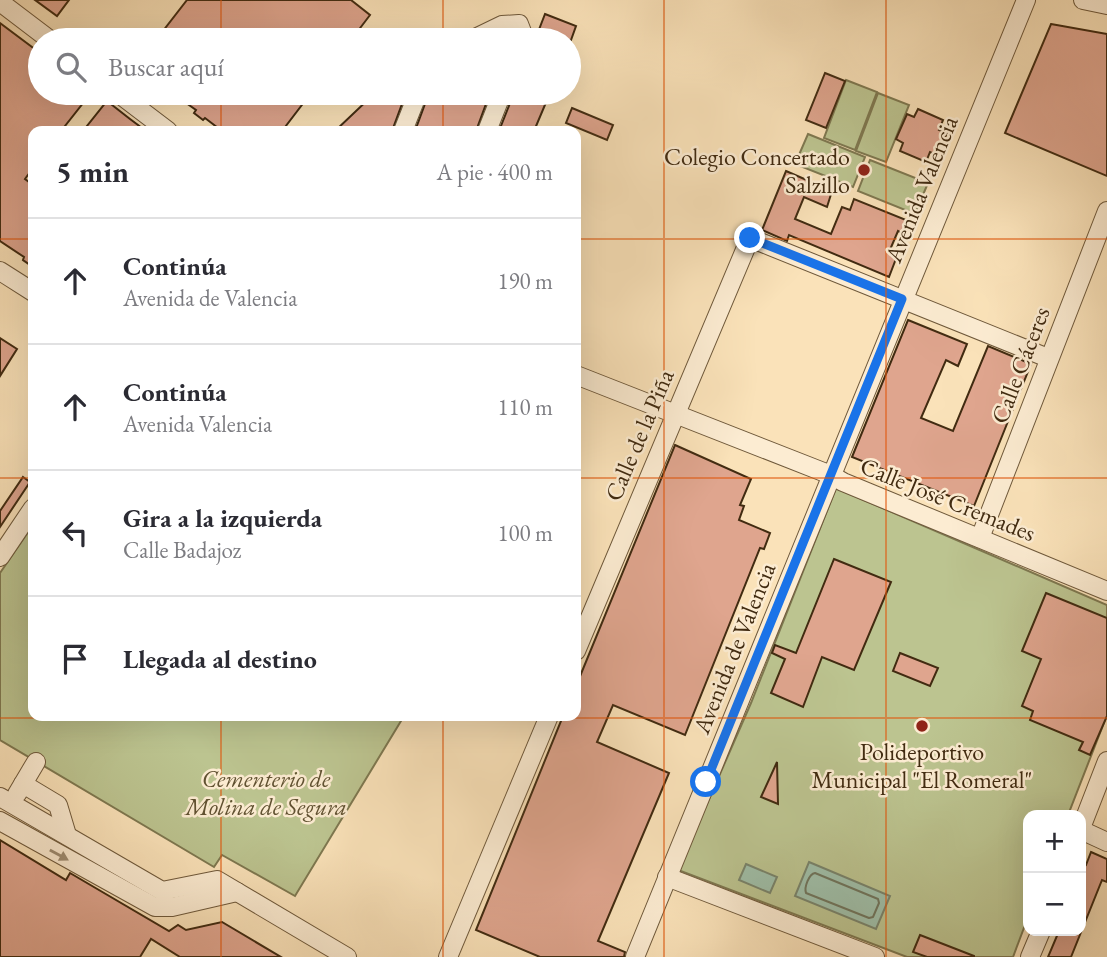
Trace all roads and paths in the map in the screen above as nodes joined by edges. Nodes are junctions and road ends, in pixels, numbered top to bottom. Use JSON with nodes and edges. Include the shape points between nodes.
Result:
{"nodes":[{"id":1,"x":1026,"y":0,"type":"edge"},
{"id":2,"x":1083,"y":0,"type":"edge"},
{"id":3,"x":0,"y":2,"type":"edge"},
{"id":4,"x":1107,"y":5,"type":"edge"},
{"id":5,"x":34,"y":28,"type":"edge"},
{"id":6,"x":134,"y":105,"type":"edge"},
{"id":7,"x":413,"y":105,"type":"edge"},
{"id":8,"x":497,"y":105,"type":"edge"},
{"id":9,"x":161,"y":126,"type":"edge"},
{"id":10,"x":405,"y":126,"type":"edge"},
{"id":11,"x":488,"y":126,"type":"edge"},
{"id":12,"x":1107,"y":211,"type":"edge"},
{"id":13,"x":0,"y":271,"type":"edge"},
{"id":14,"x":28,"y":289,"type":"edge"},
{"id":15,"x":902,"y":299,"type":"junction"},
{"id":16,"x":1048,"y":358,"type":"junction"},
{"id":17,"x":581,"y":376,"type":"edge"},
{"id":18,"x":675,"y":412,"type":"junction"},
{"id":19,"x":831,"y":475,"type":"junction"},
{"id":20,"x":28,"y":515,"type":"edge"},
{"id":21,"x":980,"y":538,"type":"junction"},
{"id":22,"x":1,"y":553,"type":"edge"},
{"id":23,"x":1107,"y":591,"type":"edge"},
{"id":24,"x":581,"y":639,"type":"edge"},
{"id":25,"x":547,"y":721,"type":"edge"},
{"id":26,"x":1107,"y":761,"type":"edge"},
{"id":27,"x":36,"y":762,"type":"dead end"},
{"id":28,"x":23,"y":784,"type":"junction"},
{"id":29,"x":6,"y":800,"type":"edge"},
{"id":30,"x":1086,"y":816,"type":"edge"},
{"id":31,"x":0,"y":821,"type":"edge"},
{"id":32,"x":1086,"y":832,"type":"edge"},
{"id":33,"x":67,"y":835,"type":"junction"},
{"id":34,"x":1107,"y":842,"type":"edge"},
{"id":35,"x":667,"y":877,"type":"junction"},
{"id":36,"x":237,"y":892,"type":"junction"},
{"id":37,"x":1039,"y":936,"type":"edge"},
{"id":38,"x":347,"y":957,"type":"edge"},
{"id":39,"x":449,"y":957,"type":"edge"},
{"id":40,"x":635,"y":957,"type":"edge"},
{"id":41,"x":875,"y":957,"type":"edge"},
{"id":42,"x":1030,"y":957,"type":"edge"}],
"edges":[{"from":1,"to":15,"type":"street","name":"Avenida Valencia"},
{"from":2,"to":4,"type":"street"},
{"from":3,"to":5,"type":"street"},
{"from":6,"to":9,"type":"street"},
{"from":7,"to":10,"type":"street"},
{"from":8,"to":11,"type":"street"},
{"from":12,"to":16,"type":"street","name":"Calle Cáceres"},
{"from":13,"to":14,"type":"street"},
{"from":15,"to":16,"type":"street"},
{"from":15,"to":18,"type":"street","name":"Calle de la Piña","via":[[750,238]]},
{"from":15,"to":19,"type":"street","name":"Avenida Valencia"},
{"from":16,"to":21,"type":"street","name":"Calle Cáceres"},
{"from":17,"to":18,"type":"street","name":"Calle José Cremades"},
{"from":18,"to":19,"type":"street","name":"Calle José Cremades"},
{"from":18,"to":24,"type":"street","name":"Calle de la Piña"},
{"from":19,"to":21,"type":"street","name":"Calle José Cremades"},
{"from":19,"to":35,"type":"street","name":"Avenida de Valencia"},
{"from":20,"to":22,"type":"street"},
{"from":21,"to":23,"type":"street","name":"Calle José Cremades"},
{"from":25,"to":39,"type":"street"},
{"from":26,"to":30,"type":"street"},
{"from":27,"to":28,"type":"street"},
{"from":28,"to":29,"type":"street"},
{"from":28,"to":33,"type":"street","via":[[58,805]]},
{"from":29,"to":33,"type":"street"},
{"from":31,"to":36,"type":"street","one_way":true,"via":[[155,907]]},
{"from":32,"to":34,"type":"street"},
{"from":33,"to":36,"type":"street","via":[[162,891],[217,880]]},
{"from":35,"to":40,"type":"street","name":"Avenida de Valencia"},
{"from":35,"to":41,"type":"street"},
{"from":36,"to":38,"type":"street"},
{"from":37,"to":42,"type":"street"}]}
